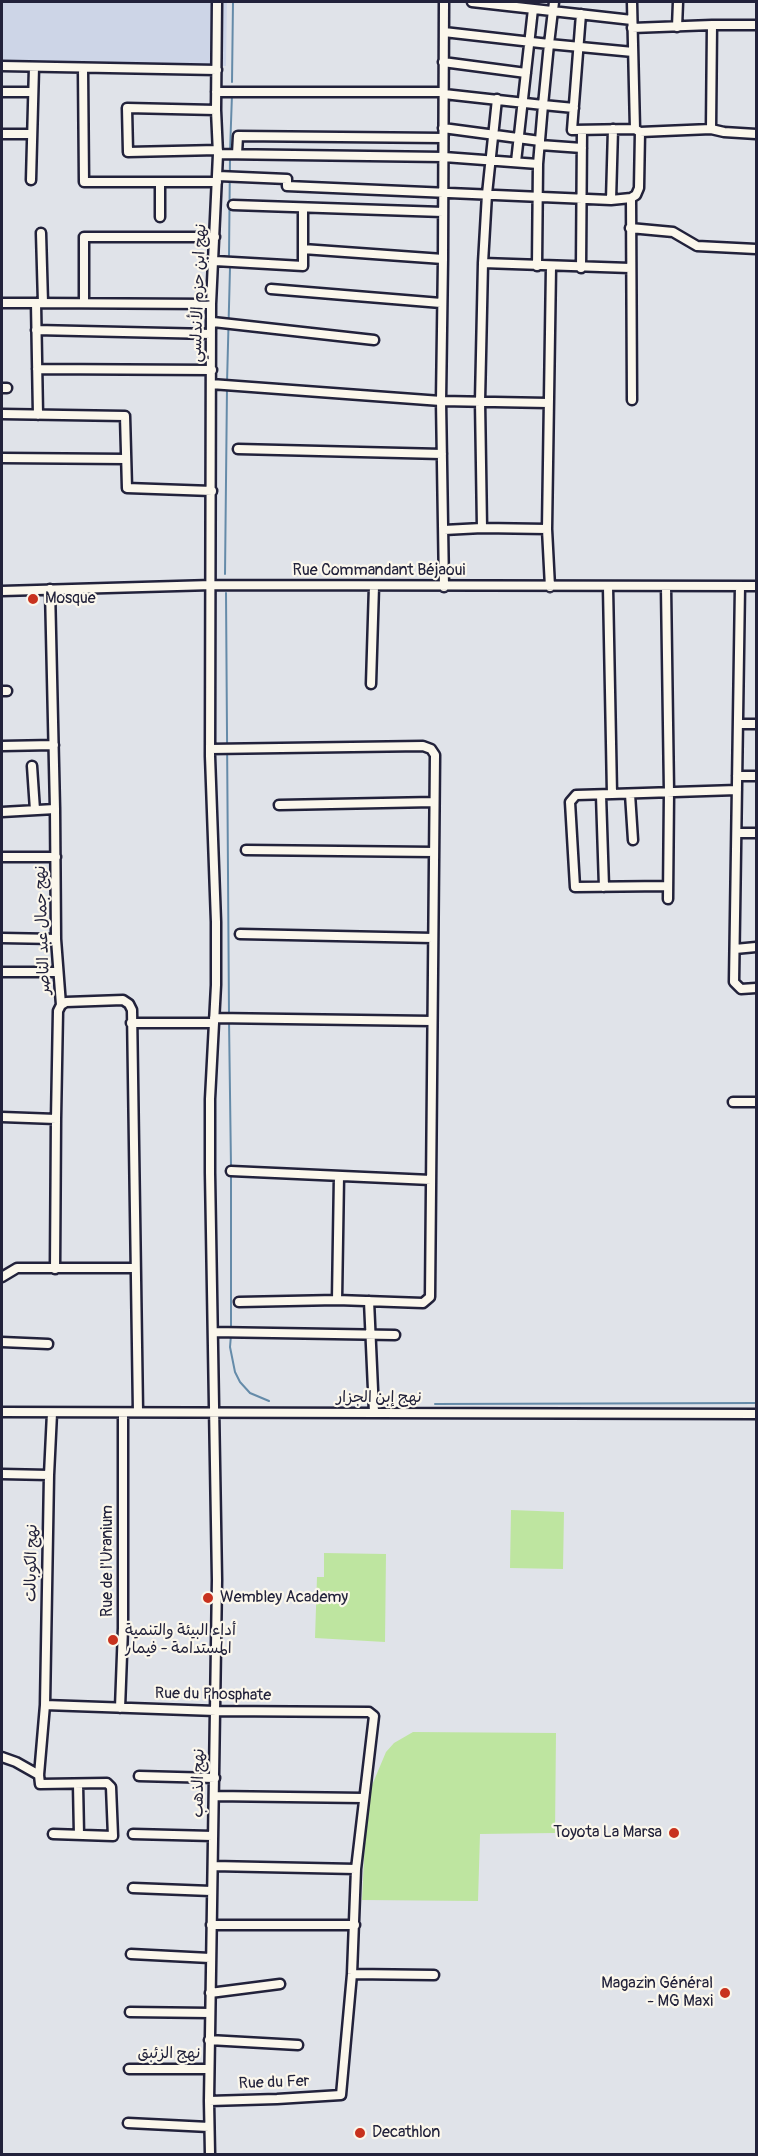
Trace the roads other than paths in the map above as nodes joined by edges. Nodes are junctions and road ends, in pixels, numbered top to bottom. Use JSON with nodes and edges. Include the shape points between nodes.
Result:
{"nodes":[{"id":1,"x":218,"y":2,"type":"edge"},
{"id":2,"x":444,"y":2,"type":"edge"},
{"id":3,"x":472,"y":2,"type":"edge"},
{"id":4,"x":632,"y":2,"type":"edge"},
{"id":5,"x":678,"y":2,"type":"edge"},
{"id":6,"x":553,"y":6,"type":"edge"},
{"id":7,"x":533,"y":9,"type":"junction"},
{"id":8,"x":581,"y":14,"type":"junction"},
{"id":9,"x":632,"y":24,"type":"junction"},
{"id":10,"x":712,"y":25,"type":"junction"},
{"id":11,"x":756,"y":25,"type":"edge"},
{"id":12,"x":677,"y":27,"type":"junction"},
{"id":13,"x":444,"y":32,"type":"junction"},
{"id":14,"x":529,"y":41,"type":"junction"},
{"id":15,"x":549,"y":44,"type":"junction"},
{"id":16,"x":579,"y":47,"type":"junction"},
{"id":17,"x":633,"y":52,"type":"junction"},
{"id":18,"x":443,"y":62,"type":"junction"},
{"id":19,"x":2,"y":66,"type":"edge"},
{"id":20,"x":34,"y":67,"type":"junction"},
{"id":21,"x":82,"y":69,"type":"junction"},
{"id":22,"x":217,"y":70,"type":"junction"},
{"id":23,"x":526,"y":73,"type":"junction"},
{"id":24,"x":2,"y":92,"type":"edge"},
{"id":25,"x":216,"y":92,"type":"junction"},
{"id":26,"x":33,"y":93,"type":"junction"},
{"id":27,"x":444,"y":93,"type":"junction"},
{"id":28,"x":496,"y":99,"type":"junction"},
{"id":29,"x":522,"y":103,"type":"junction"},
{"id":30,"x":543,"y":105,"type":"junction"},
{"id":31,"x":574,"y":108,"type":"junction"},
{"id":32,"x":216,"y":110,"type":"junction"},
{"id":33,"x":443,"y":128,"type":"junction"},
{"id":34,"x":613,"y":129,"type":"junction"},
{"id":35,"x":711,"y":129,"type":"junction"},
{"id":36,"x":582,"y":130,"type":"junction"},
{"id":37,"x":638,"y":130,"type":"junction"},
{"id":38,"x":2,"y":134,"type":"edge"},
{"id":39,"x":32,"y":134,"type":"junction"},
{"id":40,"x":756,"y":134,"type":"edge"},
{"id":41,"x":493,"y":135,"type":"junction"},
{"id":42,"x":443,"y":138,"type":"junction"},
{"id":43,"x":518,"y":138,"type":"junction"},
{"id":44,"x":540,"y":143,"type":"junction"},
{"id":45,"x":582,"y":148,"type":"junction"},
{"id":46,"x":227,"y":153,"type":"junction"},
{"id":47,"x":444,"y":157,"type":"junction"},
{"id":48,"x":490,"y":160,"type":"junction"},
{"id":49,"x":516,"y":162,"type":"junction"},
{"id":50,"x":538,"y":164,"type":"junction"},
{"id":51,"x":217,"y":179,"type":"junction"},
{"id":52,"x":31,"y":180,"type":"dead end"},
{"id":53,"x":160,"y":183,"type":"junction"},
{"id":54,"x":443,"y":193,"type":"junction"},
{"id":55,"x":487,"y":194,"type":"junction"},
{"id":56,"x":538,"y":196,"type":"junction"},
{"id":57,"x":631,"y":198,"type":"junction"},
{"id":58,"x":583,"y":199,"type":"junction"},
{"id":59,"x":611,"y":200,"type":"junction"},
{"id":60,"x":233,"y":205,"type":"dead end"},
{"id":61,"x":303,"y":208,"type":"junction"},
{"id":62,"x":443,"y":212,"type":"junction"},
{"id":63,"x":160,"y":217,"type":"dead end"},
{"id":64,"x":630,"y":228,"type":"junction"},
{"id":65,"x":41,"y":233,"type":"dead end"},
{"id":66,"x":215,"y":237,"type":"junction"},
{"id":67,"x":303,"y":249,"type":"junction"},
{"id":68,"x":756,"y":249,"type":"edge"},
{"id":69,"x":443,"y":258,"type":"junction"},
{"id":70,"x":215,"y":261,"type":"junction"},
{"id":71,"x":483,"y":263,"type":"junction"},
{"id":72,"x":537,"y":266,"type":"junction"},
{"id":73,"x":551,"y":267,"type":"junction"},
{"id":74,"x":581,"y":268,"type":"junction"},
{"id":75,"x":630,"y":268,"type":"junction"},
{"id":76,"x":271,"y":289,"type":"dead end"},
{"id":77,"x":2,"y":303,"type":"edge"},
{"id":78,"x":39,"y":303,"type":"junction"},
{"id":79,"x":84,"y":303,"type":"junction"},
{"id":80,"x":441,"y":303,"type":"junction"},
{"id":81,"x":212,"y":304,"type":"junction"},
{"id":82,"x":213,"y":322,"type":"junction"},
{"id":83,"x":36,"y":330,"type":"junction"},
{"id":84,"x":212,"y":334,"type":"junction"},
{"id":85,"x":374,"y":340,"type":"dead end"},
{"id":86,"x":37,"y":369,"type":"junction"},
{"id":87,"x":212,"y":370,"type":"junction"},
{"id":88,"x":211,"y":384,"type":"junction"},
{"id":89,"x":632,"y":400,"type":"dead end"},
{"id":90,"x":441,"y":401,"type":"junction"},
{"id":91,"x":480,"y":401,"type":"junction"},
{"id":92,"x":548,"y":403,"type":"junction"},
{"id":93,"x":2,"y":414,"type":"edge"},
{"id":94,"x":38,"y":415,"type":"junction"},
{"id":95,"x":238,"y":449,"type":"dead end"},
{"id":96,"x":442,"y":454,"type":"junction"},
{"id":97,"x":2,"y":458,"type":"edge"},
{"id":98,"x":126,"y":459,"type":"junction"},
{"id":99,"x":212,"y":491,"type":"junction"},
{"id":100,"x":482,"y":528,"type":"junction"},
{"id":101,"x":444,"y":530,"type":"junction"},
{"id":102,"x":547,"y":530,"type":"junction"},
{"id":103,"x":212,"y":585,"type":"junction"},
{"id":104,"x":374,"y":586,"type":"junction"},
{"id":105,"x":740,"y":586,"type":"junction"},
{"id":106,"x":756,"y":586,"type":"edge"},
{"id":107,"x":444,"y":587,"type":"junction"},
{"id":108,"x":550,"y":587,"type":"junction"},
{"id":109,"x":608,"y":587,"type":"junction"},
{"id":110,"x":666,"y":587,"type":"junction"},
{"id":111,"x":50,"y":589,"type":"junction"},
{"id":112,"x":2,"y":591,"type":"edge"},
{"id":113,"x":371,"y":684,"type":"dead end"},
{"id":114,"x":739,"y":724,"type":"junction"},
{"id":115,"x":756,"y":724,"type":"edge"},
{"id":116,"x":2,"y":746,"type":"edge"},
{"id":117,"x":54,"y":746,"type":"junction"},
{"id":118,"x":210,"y":749,"type":"junction"},
{"id":119,"x":32,"y":766,"type":"dead end"},
{"id":120,"x":738,"y":776,"type":"junction"},
{"id":121,"x":756,"y":776,"type":"edge"},
{"id":122,"x":737,"y":790,"type":"junction"},
{"id":123,"x":669,"y":792,"type":"junction"},
{"id":124,"x":612,"y":794,"type":"junction"},
{"id":125,"x":630,"y":794,"type":"junction"},
{"id":126,"x":601,"y":795,"type":"junction"},
{"id":127,"x":434,"y":802,"type":"junction"},
{"id":128,"x":279,"y":805,"type":"dead end"},
{"id":129,"x":56,"y":809,"type":"junction"},
{"id":130,"x":35,"y":810,"type":"junction"},
{"id":131,"x":2,"y":812,"type":"edge"},
{"id":132,"x":737,"y":833,"type":"junction"},
{"id":133,"x":756,"y":833,"type":"edge"},
{"id":134,"x":633,"y":840,"type":"dead end"},
{"id":135,"x":246,"y":850,"type":"dead end"},
{"id":136,"x":434,"y":852,"type":"junction"},
{"id":137,"x":2,"y":856,"type":"edge"},
{"id":138,"x":56,"y":857,"type":"junction"},
{"id":139,"x":668,"y":886,"type":"junction"},
{"id":140,"x":604,"y":887,"type":"junction"},
{"id":141,"x":668,"y":899,"type":"dead end"},
{"id":142,"x":240,"y":934,"type":"dead end"},
{"id":143,"x":2,"y":938,"type":"edge"},
{"id":144,"x":433,"y":938,"type":"junction"},
{"id":145,"x":56,"y":939,"type":"junction"},
{"id":146,"x":756,"y":948,"type":"edge"},
{"id":147,"x":735,"y":949,"type":"junction"},
{"id":148,"x":2,"y":972,"type":"edge"},
{"id":149,"x":57,"y":972,"type":"junction"},
{"id":150,"x":756,"y":988,"type":"edge"},
{"id":151,"x":61,"y":1005,"type":"junction"},
{"id":152,"x":214,"y":1020,"type":"junction"},
{"id":153,"x":432,"y":1022,"type":"junction"},
{"id":154,"x":131,"y":1023,"type":"junction"},
{"id":155,"x":733,"y":1102,"type":"dead end"},
{"id":156,"x":756,"y":1102,"type":"edge"},
{"id":157,"x":2,"y":1117,"type":"edge"},
{"id":158,"x":56,"y":1119,"type":"junction"},
{"id":159,"x":231,"y":1171,"type":"dead end"},
{"id":160,"x":339,"y":1176,"type":"junction"},
{"id":161,"x":431,"y":1180,"type":"junction"},
{"id":162,"x":134,"y":1268,"type":"junction"},
{"id":163,"x":55,"y":1269,"type":"junction"},
{"id":164,"x":2,"y":1277,"type":"edge"},
{"id":165,"x":337,"y":1300,"type":"junction"},
{"id":166,"x":369,"y":1301,"type":"junction"},
{"id":167,"x":239,"y":1302,"type":"dead end"},
{"id":168,"x":213,"y":1332,"type":"junction"},
{"id":169,"x":395,"y":1335,"type":"dead end"},
{"id":170,"x":370,"y":1336,"type":"junction"},
{"id":171,"x":2,"y":1342,"type":"edge"},
{"id":172,"x":48,"y":1344,"type":"dead end"},
{"id":173,"x":2,"y":1412,"type":"edge"},
{"id":174,"x":138,"y":1412,"type":"junction"},
{"id":175,"x":215,"y":1412,"type":"junction"},
{"id":176,"x":374,"y":1412,"type":"junction"},
{"id":177,"x":52,"y":1413,"type":"junction"},
{"id":178,"x":123,"y":1413,"type":"junction"},
{"id":179,"x":756,"y":1414,"type":"edge"},
{"id":180,"x":2,"y":1474,"type":"edge"},
{"id":181,"x":49,"y":1475,"type":"junction"},
{"id":182,"x":49,"y":1706,"type":"junction"},
{"id":183,"x":120,"y":1708,"type":"junction"},
{"id":184,"x":216,"y":1711,"type":"junction"},
{"id":185,"x":2,"y":1757,"type":"edge"},
{"id":186,"x":39,"y":1775,"type":"junction"},
{"id":187,"x":139,"y":1776,"type":"dead end"},
{"id":188,"x":214,"y":1778,"type":"junction"},
{"id":189,"x":78,"y":1784,"type":"junction"},
{"id":190,"x":214,"y":1796,"type":"junction"},
{"id":191,"x":363,"y":1798,"type":"junction"},
{"id":192,"x":52,"y":1834,"type":"dead end"},
{"id":193,"x":134,"y":1834,"type":"dead end"},
{"id":194,"x":79,"y":1835,"type":"junction"},
{"id":195,"x":213,"y":1836,"type":"junction"},
{"id":196,"x":213,"y":1866,"type":"junction"},
{"id":197,"x":356,"y":1869,"type":"junction"},
{"id":198,"x":133,"y":1888,"type":"dead end"},
{"id":199,"x":212,"y":1891,"type":"junction"},
{"id":200,"x":211,"y":1925,"type":"junction"},
{"id":201,"x":355,"y":1925,"type":"junction"},
{"id":202,"x":131,"y":1954,"type":"dead end"},
{"id":203,"x":210,"y":1958,"type":"junction"},
{"id":204,"x":352,"y":1974,"type":"junction"},
{"id":205,"x":434,"y":1975,"type":"dead end"},
{"id":206,"x":280,"y":1984,"type":"dead end"},
{"id":207,"x":210,"y":1993,"type":"junction"},
{"id":208,"x":130,"y":2012,"type":"dead end"},
{"id":209,"x":210,"y":2013,"type":"junction"},
{"id":210,"x":209,"y":2040,"type":"junction"},
{"id":211,"x":298,"y":2044,"type":"dead end"},
{"id":212,"x":129,"y":2069,"type":"dead end"},
{"id":213,"x":209,"y":2069,"type":"junction"},
{"id":214,"x":208,"y":2101,"type":"junction"},
{"id":215,"x":128,"y":2122,"type":"dead end"},
{"id":216,"x":208,"y":2127,"type":"junction"},
{"id":217,"x":210,"y":2154,"type":"edge"}],
"edges":[{"from":1,"to":22,"type":"street","name":"نهج ابن حزم الأندلسي"},
{"from":2,"to":13,"type":"street"},
{"from":3,"to":7,"type":"street"},
{"from":4,"to":9,"type":"street"},
{"from":5,"to":12,"type":"street"},
{"from":6,"to":7,"type":"street"},
{"from":6,"to":8,"type":"street"},
{"from":6,"to":15,"type":"street"},
{"from":7,"to":14,"type":"street"},
{"from":8,"to":9,"type":"street"},
{"from":8,"to":16,"type":"street"},
{"from":9,"to":12,"type":"street"},
{"from":9,"to":17,"type":"street"},
{"from":10,"to":11,"type":"street"},
{"from":10,"to":12,"type":"street"},
{"from":10,"to":35,"type":"street"},
{"from":13,"to":14,"type":"street"},
{"from":13,"to":18,"type":"street"},
{"from":14,"to":15,"type":"street"},
{"from":14,"to":23,"type":"street"},
{"from":15,"to":16,"type":"street"},
{"from":15,"to":30,"type":"street"},
{"from":16,"to":17,"type":"street"},
{"from":16,"to":31,"type":"street"},
{"from":17,"to":37,"type":"street"},
{"from":18,"to":23,"type":"street"},
{"from":18,"to":27,"type":"street"},
{"from":19,"to":20,"type":"street"},
{"from":20,"to":21,"type":"street"},
{"from":20,"to":26,"type":"street"},
{"from":21,"to":22,"type":"street"},
{"from":21,"to":53,"type":"street","via":[[84,182]]},
{"from":22,"to":25,"type":"street","name":"نهج ابن حزم الأندلسي"},
{"from":23,"to":29,"type":"street"},
{"from":24,"to":26,"type":"street"},
{"from":25,"to":27,"type":"street"},
{"from":25,"to":32,"type":"street","name":"نهج ابن حزم الأندلسي"},
{"from":26,"to":39,"type":"street"},
{"from":27,"to":28,"type":"street"},
{"from":27,"to":33,"type":"street"},
{"from":28,"to":29,"type":"street"},
{"from":28,"to":41,"type":"street"},
{"from":29,"to":30,"type":"street"},
{"from":29,"to":43,"type":"street"},
{"from":30,"to":31,"type":"street"},
{"from":30,"to":44,"type":"street"},
{"from":31,"to":36,"type":"street","via":[[572,130]]},
{"from":32,"to":46,"type":"street","name":"نهج ابن حزم الأندلسي"},
{"from":32,"to":46,"type":"street","via":[[127,108],[128,152]]},
{"from":33,"to":41,"type":"street"},
{"from":33,"to":42,"type":"street"},
{"from":34,"to":36,"type":"street"},
{"from":34,"to":37,"type":"street"},
{"from":34,"to":59,"type":"street"},
{"from":35,"to":37,"type":"street"},
{"from":35,"to":40,"type":"street"},
{"from":36,"to":45,"type":"street"},
{"from":37,"to":57,"type":"street","via":[[639,188]]},
{"from":38,"to":39,"type":"street"},
{"from":39,"to":52,"type":"street"},
{"from":41,"to":43,"type":"street"},
{"from":41,"to":48,"type":"street"},
{"from":42,"to":46,"type":"street","via":[[238,136]]},
{"from":42,"to":47,"type":"street"},
{"from":43,"to":44,"type":"street"},
{"from":43,"to":49,"type":"street"},
{"from":44,"to":45,"type":"street"},
{"from":44,"to":50,"type":"street"},
{"from":45,"to":58,"type":"street"},
{"from":46,"to":47,"type":"street"},
{"from":46,"to":51,"type":"street","name":"نهج ابن حزم الأندلسي"},
{"from":47,"to":48,"type":"street"},
{"from":47,"to":54,"type":"street"},
{"from":48,"to":49,"type":"street"},
{"from":48,"to":55,"type":"street"},
{"from":49,"to":50,"type":"street"},
{"from":50,"to":56,"type":"street"},
{"from":51,"to":53,"type":"street"},
{"from":51,"to":54,"type":"street","via":[[287,179],[287,186]]},
{"from":51,"to":66,"type":"street","name":"نهج ابن حزم الأندلسي"},
{"from":53,"to":63,"type":"street"},
{"from":54,"to":55,"type":"street"},
{"from":54,"to":62,"type":"street"},
{"from":55,"to":56,"type":"street"},
{"from":55,"to":71,"type":"street"},
{"from":56,"to":58,"type":"street"},
{"from":56,"to":72,"type":"street"},
{"from":57,"to":59,"type":"street"},
{"from":57,"to":64,"type":"street"},
{"from":58,"to":59,"type":"street"},
{"from":58,"to":74,"type":"street"},
{"from":60,"to":61,"type":"street"},
{"from":61,"to":62,"type":"street"},
{"from":61,"to":67,"type":"street"},
{"from":62,"to":69,"type":"street"},
{"from":64,"to":68,"type":"street","via":[[673,232],[698,246]]},
{"from":64,"to":75,"type":"street"},
{"from":65,"to":78,"type":"street"},
{"from":66,"to":70,"type":"street","name":"نهج ابن حزم الأندلسي"},
{"from":66,"to":79,"type":"street","via":[[84,237]]},
{"from":67,"to":69,"type":"street"},
{"from":67,"to":70,"type":"street","via":[[303,266]]},
{"from":69,"to":80,"type":"street"},
{"from":70,"to":81,"type":"street","name":"نهج ابن حزم الأندلسي"},
{"from":71,"to":72,"type":"street"},
{"from":71,"to":91,"type":"street"},
{"from":72,"to":73,"type":"street"},
{"from":73,"to":74,"type":"street"},
{"from":73,"to":92,"type":"street"},
{"from":74,"to":75,"type":"street"},
{"from":75,"to":89,"type":"street"},
{"from":76,"to":80,"type":"street"},
{"from":77,"to":78,"type":"street"},
{"from":78,"to":79,"type":"street"},
{"from":78,"to":83,"type":"street"},
{"from":79,"to":81,"type":"street"},
{"from":80,"to":90,"type":"street"},
{"from":81,"to":82,"type":"street","name":"نهج ابن حزم الأندلسي"},
{"from":82,"to":84,"type":"street","name":"نهج ابن حزم الأندلسي"},
{"from":82,"to":85,"type":"street"},
{"from":83,"to":84,"type":"street"},
{"from":83,"to":86,"type":"street"},
{"from":84,"to":87,"type":"street","name":"نهج ابن حزم الأندلسي"},
{"from":86,"to":87,"type":"street"},
{"from":86,"to":94,"type":"street"},
{"from":87,"to":88,"type":"street","name":"نهج ابن حزم الأندلسي"},
{"from":88,"to":90,"type":"street"},
{"from":88,"to":99,"type":"street","name":"نهج ابن حزم الأندلسي"},
{"from":90,"to":91,"type":"street"},
{"from":90,"to":96,"type":"street"},
{"from":91,"to":92,"type":"street"},
{"from":91,"to":100,"type":"street"},
{"from":92,"to":102,"type":"street"},
{"from":93,"to":94,"type":"street"},
{"from":94,"to":98,"type":"street","via":[[125,416]]},
{"from":95,"to":96,"type":"street"},
{"from":96,"to":101,"type":"street"},
{"from":97,"to":98,"type":"street"},
{"from":98,"to":99,"type":"street","via":[[127,488]]},
{"from":99,"to":103,"type":"street","name":"نهج ابن حزم الأندلسي"},
{"from":100,"to":101,"type":"street"},
{"from":100,"to":102,"type":"street"},
{"from":101,"to":107,"type":"street"},
{"from":102,"to":108,"type":"street"},
{"from":103,"to":104,"type":"street","name":"Rue Commandant Béjaoui"},
{"from":103,"to":111,"type":"street","name":"Rue Commandant Béjaoui"},
{"from":103,"to":118,"type":"street","name":"نهج ابن حزم الأندلسي"},
{"from":104,"to":107,"type":"street","name":"Rue Commandant Béjaoui"},
{"from":104,"to":113,"type":"street"},
{"from":105,"to":106,"type":"street","name":"Rue Commandant Béjaoui"},
{"from":105,"to":110,"type":"street","name":"Rue Commandant Béjaoui"},
{"from":105,"to":114,"type":"street"},
{"from":107,"to":108,"type":"street","name":"Rue Commandant Béjaoui"},
{"from":108,"to":109,"type":"street","name":"Rue Commandant Béjaoui"},
{"from":109,"to":110,"type":"street","name":"Rue Commandant Béjaoui"},
{"from":109,"to":124,"type":"street"},
{"from":110,"to":123,"type":"street"},
{"from":111,"to":112,"type":"street","name":"Rue Commandant Béjaoui"},
{"from":111,"to":117,"type":"street","name":"نهج جمال عبد الناصر"},
{"from":114,"to":115,"type":"street"},
{"from":114,"to":120,"type":"street"},
{"from":116,"to":117,"type":"street"},
{"from":117,"to":129,"type":"street","name":"نهج جمال عبد الناصر"},
{"from":118,"to":127,"type":"street","via":[[423,746],[435,755]]},
{"from":118,"to":152,"type":"street","name":"نهج ابن حزم الأندلسي","via":[[216,922]]},
{"from":119,"to":130,"type":"street"},
{"from":120,"to":121,"type":"street"},
{"from":120,"to":122,"type":"street"},
{"from":122,"to":123,"type":"street"},
{"from":122,"to":132,"type":"street"},
{"from":123,"to":125,"type":"street"},
{"from":123,"to":139,"type":"street"},
{"from":124,"to":125,"type":"street"},
{"from":124,"to":126,"type":"street"},
{"from":125,"to":134,"type":"street"},
{"from":126,"to":140,"type":"street"},
{"from":126,"to":140,"type":"street","via":[[576,795],[570,802],[575,887]]},
{"from":127,"to":128,"type":"street"},
{"from":127,"to":136,"type":"street"},
{"from":129,"to":130,"type":"street"},
{"from":129,"to":138,"type":"street","name":"نهج جمال عبد الناصر"},
{"from":130,"to":131,"type":"street"},
{"from":132,"to":133,"type":"street"},
{"from":132,"to":147,"type":"street"},
{"from":135,"to":136,"type":"street"},
{"from":136,"to":144,"type":"street"},
{"from":137,"to":138,"type":"street"},
{"from":138,"to":145,"type":"street","name":"نهج جمال عبد الناصر"},
{"from":139,"to":140,"type":"street"},
{"from":139,"to":141,"type":"street"},
{"from":142,"to":144,"type":"street"},
{"from":143,"to":145,"type":"street"},
{"from":144,"to":153,"type":"street"},
{"from":145,"to":149,"type":"street","name":"نهج جمال عبد الناصر"},
{"from":146,"to":147,"type":"street"},
{"from":147,"to":150,"type":"street","via":[[734,982],[741,989]]},
{"from":148,"to":149,"type":"street"},
{"from":149,"to":151,"type":"street","name":"نهج جمال عبد الناصر"},
{"from":151,"to":154,"type":"street","via":[[123,1000],[132,1010]]},
{"from":151,"to":158,"type":"street","name":"نهج جمال عبد الناصر"},
{"from":152,"to":153,"type":"street"},
{"from":152,"to":154,"type":"street"},
{"from":152,"to":168,"type":"street","name":"نهج الذهب","via":[[210,1099]]},
{"from":153,"to":161,"type":"street"},
{"from":154,"to":162,"type":"street"},
{"from":155,"to":156,"type":"street"},
{"from":157,"to":158,"type":"street"},
{"from":158,"to":163,"type":"street","name":"نهج جمال عبد الناصر"},
{"from":159,"to":160,"type":"street"},
{"from":160,"to":161,"type":"street"},
{"from":160,"to":165,"type":"street"},
{"from":161,"to":166,"type":"street","via":[[430,1297],[423,1303]]},
{"from":162,"to":163,"type":"street"},
{"from":162,"to":174,"type":"street"},
{"from":163,"to":164,"type":"street","via":[[16,1268]]},
{"from":165,"to":166,"type":"street"},
{"from":165,"to":167,"type":"street"},
{"from":166,"to":170,"type":"street"},
{"from":168,"to":170,"type":"street"},
{"from":168,"to":175,"type":"street","name":"نهج الذهب"},
{"from":169,"to":170,"type":"street"},
{"from":170,"to":176,"type":"street"},
{"from":171,"to":172,"type":"street"},
{"from":173,"to":177,"type":"street","name":"نهج إبن الجزار"},
{"from":174,"to":175,"type":"street","name":"نهج إبن الجزار"},
{"from":174,"to":178,"type":"street","name":"نهج إبن الجزار"},
{"from":175,"to":176,"type":"street","name":"نهج إبن الجزار"},
{"from":175,"to":184,"type":"street","name":"نهج الذهب"},
{"from":176,"to":179,"type":"street","name":"نهج إبن الجزار"},
{"from":177,"to":178,"type":"street","name":"نهج إبن الجزار"},
{"from":177,"to":181,"type":"street","name":"نهج الكوبالت"},
{"from":178,"to":183,"type":"street","name":"Rue de l'Uranium"},
{"from":180,"to":181,"type":"street"},
{"from":181,"to":182,"type":"street","name":"نهج الكوبالت"},
{"from":182,"to":183,"type":"street","name":"Rue du Phosphate"},
{"from":182,"to":186,"type":"street","name":"نهج الكوبالت"},
{"from":183,"to":184,"type":"street","name":"Rue du Phosphate"},
{"from":184,"to":188,"type":"street","name":"نهج الذهب"},
{"from":184,"to":191,"type":"street","name":"Rue du Phosphate","via":[[372,1713]]},
{"from":185,"to":186,"type":"street"},
{"from":186,"to":189,"type":"street","via":[[41,1784]]},
{"from":187,"to":188,"type":"street"},
{"from":188,"to":190,"type":"street","name":"نهج الذهب"},
{"from":189,"to":194,"type":"street"},
{"from":189,"to":194,"type":"street","via":[[109,1784],[113,1836]]},
{"from":190,"to":191,"type":"street"},
{"from":190,"to":195,"type":"street","name":"نهج الذهب"},
{"from":191,"to":197,"type":"street"},
{"from":192,"to":194,"type":"street"},
{"from":193,"to":195,"type":"street"},
{"from":195,"to":196,"type":"street","name":"نهج الذهب"},
{"from":196,"to":197,"type":"street"},
{"from":196,"to":199,"type":"street","name":"نهج الذهب"},
{"from":197,"to":201,"type":"street"},
{"from":198,"to":199,"type":"street"},
{"from":199,"to":200,"type":"street","name":"نهج الذهب"},
{"from":200,"to":201,"type":"street"},
{"from":200,"to":203,"type":"street","name":"نهج الذهب"},
{"from":201,"to":204,"type":"street"},
{"from":202,"to":203,"type":"street"},
{"from":203,"to":207,"type":"street","name":"نهج الذهب"},
{"from":204,"to":205,"type":"street"},
{"from":204,"to":214,"type":"street","name":"Rue du Fer","via":[[341,2095]]},
{"from":206,"to":207,"type":"street"},
{"from":207,"to":209,"type":"street","name":"نهج الذهب"},
{"from":208,"to":209,"type":"street"},
{"from":209,"to":210,"type":"street","name":"نهج الذهب"},
{"from":210,"to":211,"type":"street"},
{"from":210,"to":213,"type":"street","name":"نهج الذهب"},
{"from":212,"to":213,"type":"street","name":"نهج الزئبق"},
{"from":213,"to":214,"type":"street","name":"نهج الذهب"},
{"from":214,"to":216,"type":"street","name":"نهج الذهب"},
{"from":215,"to":216,"type":"street"},
{"from":216,"to":217,"type":"street","name":"نهج الذهب"}]}
